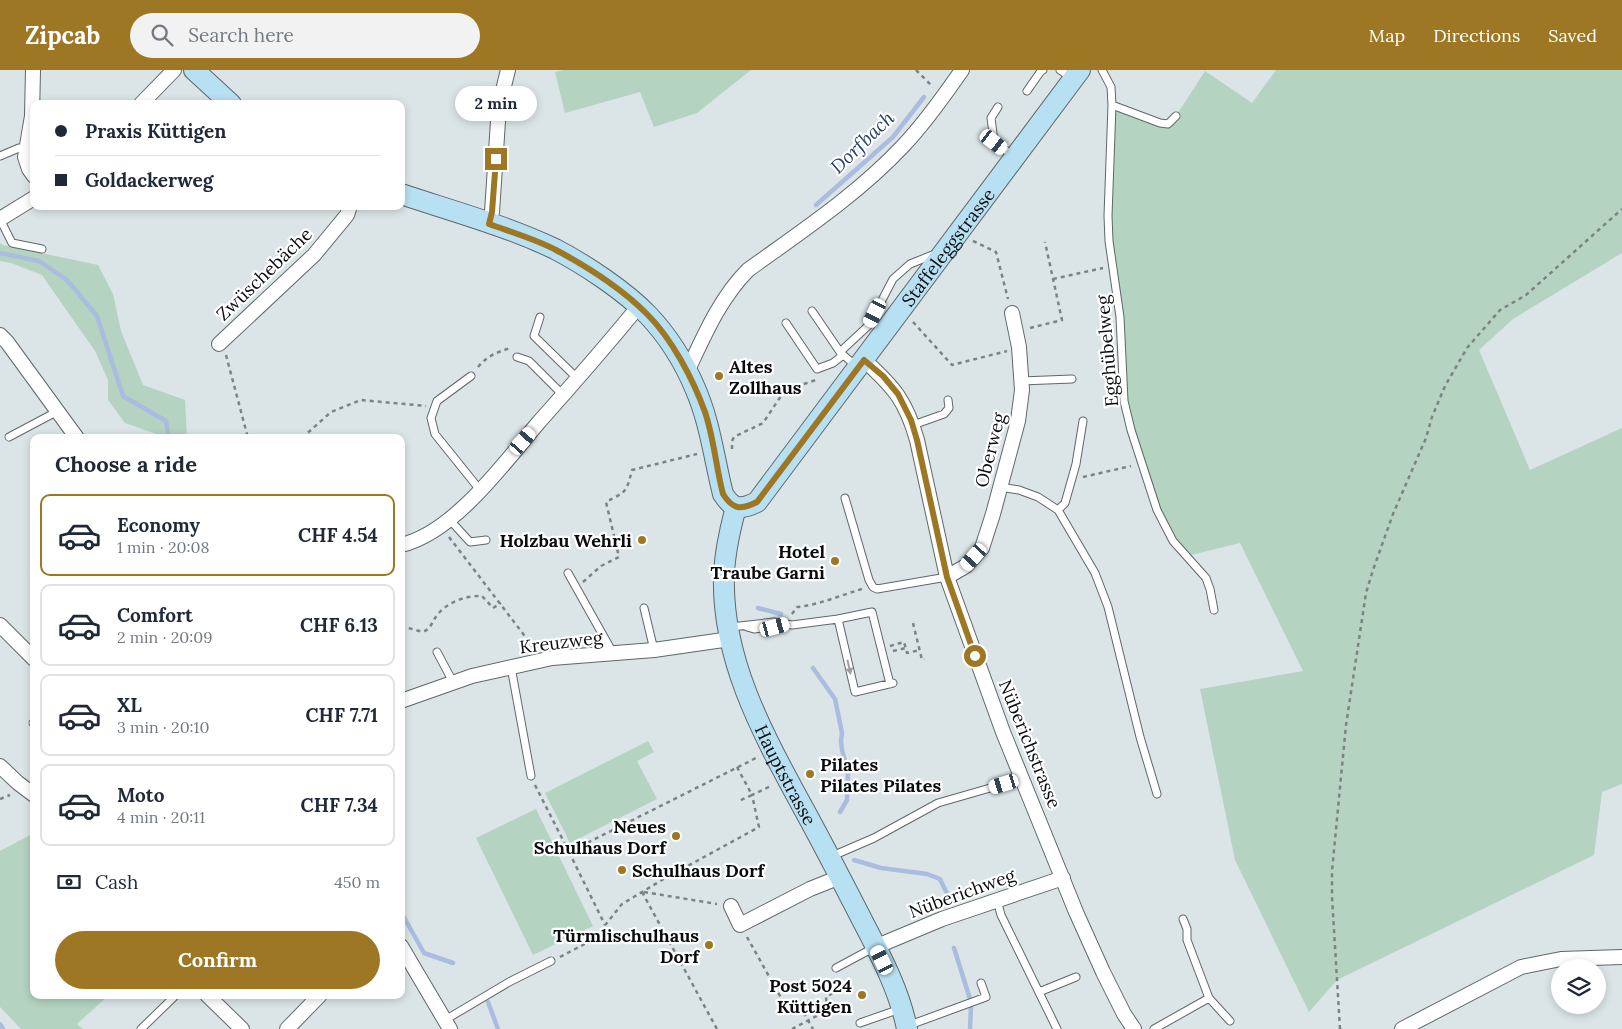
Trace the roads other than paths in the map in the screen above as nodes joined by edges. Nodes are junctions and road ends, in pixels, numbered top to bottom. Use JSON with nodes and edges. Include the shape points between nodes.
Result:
{"nodes":[{"id":1,"x":33,"y":70,"type":"edge"},
{"id":2,"x":174,"y":70,"type":"edge"},
{"id":3,"x":194,"y":70,"type":"edge"},
{"id":4,"x":508,"y":70,"type":"edge"},
{"id":5,"x":962,"y":70,"type":"edge"},
{"id":6,"x":1043,"y":70,"type":"edge"},
{"id":7,"x":1102,"y":70,"type":"edge"},
{"id":8,"x":1071,"y":73,"type":"edge"},
{"id":9,"x":1027,"y":91,"type":"dead end"},
{"id":10,"x":32,"y":100,"type":"edge"},
{"id":11,"x":145,"y":100,"type":"edge"},
{"id":12,"x":227,"y":100,"type":"edge"},
{"id":13,"x":1112,"y":105,"type":"junction"},
{"id":14,"x":998,"y":107,"type":"dead end"},
{"id":15,"x":1176,"y":116,"type":"dead end"},
{"id":16,"x":30,"y":127,"type":"edge"},
{"id":17,"x":26,"y":149,"type":"junction"},
{"id":18,"x":0,"y":156,"type":"edge"},
{"id":19,"x":1015,"y":157,"type":"junction"},
{"id":20,"x":30,"y":169,"type":"edge"},
{"id":21,"x":405,"y":195,"type":"edge"},
{"id":22,"x":30,"y":200,"type":"edge"},
{"id":23,"x":349,"y":210,"type":"edge"},
{"id":24,"x":0,"y":219,"type":"edge"},
{"id":25,"x":489,"y":224,"type":"junction"},
{"id":26,"x":42,"y":248,"type":"dead end"},
{"id":27,"x":945,"y":250,"type":"junction"},
{"id":28,"x":639,"y":306,"type":"junction"},
{"id":29,"x":812,"y":311,"type":"dead end"},
{"id":30,"x":1012,"y":313,"type":"road end"},
{"id":31,"x":540,"y":317,"type":"dead end"},
{"id":32,"x":786,"y":323,"type":"dead end"},
{"id":33,"x":2,"y":341,"type":"edge"},
{"id":34,"x":219,"y":344,"type":"road end"},
{"id":35,"x":842,"y":354,"type":"junction"},
{"id":36,"x":517,"y":357,"type":"dead end"},
{"id":37,"x":861,"y":364,"type":"junction"},
{"id":38,"x":687,"y":372,"type":"junction"},
{"id":39,"x":471,"y":376,"type":"dead end"},
{"id":40,"x":578,"y":379,"type":"junction"},
{"id":41,"x":1072,"y":379,"type":"dead end"},
{"id":42,"x":1021,"y":381,"type":"junction"},
{"id":43,"x":563,"y":395,"type":"junction"},
{"id":44,"x":948,"y":400,"type":"dead end"},
{"id":45,"x":58,"y":411,"type":"junction"},
{"id":46,"x":1083,"y":421,"type":"dead end"},
{"id":47,"x":913,"y":425,"type":"junction"},
{"id":48,"x":74,"y":434,"type":"edge"},
{"id":49,"x":9,"y":437,"type":"dead end"},
{"id":50,"x":1000,"y":487,"type":"junction"},
{"id":51,"x":480,"y":490,"type":"junction"},
{"id":52,"x":845,"y":498,"type":"dead end"},
{"id":53,"x":736,"y":507,"type":"junction"},
{"id":54,"x":1058,"y":510,"type":"junction"},
{"id":55,"x":445,"y":523,"type":"junction"},
{"id":56,"x":486,"y":540,"type":"dead end"},
{"id":57,"x":405,"y":544,"type":"edge"},
{"id":58,"x":568,"y":573,"type":"dead end"},
{"id":59,"x":947,"y":577,"type":"junction"},
{"id":60,"x":644,"y":608,"type":"dead end"},
{"id":61,"x":1214,"y":610,"type":"dead end"},
{"id":62,"x":838,"y":619,"type":"junction"},
{"id":63,"x":0,"y":625,"type":"edge"},
{"id":64,"x":734,"y":631,"type":"junction"},
{"id":65,"x":654,"y":650,"type":"junction"},
{"id":66,"x":437,"y":652,"type":"dead end"},
{"id":67,"x":613,"y":654,"type":"junction"},
{"id":68,"x":30,"y":655,"type":"edge"},
{"id":69,"x":511,"y":667,"type":"junction"},
{"id":70,"x":453,"y":682,"type":"junction"},
{"id":71,"x":405,"y":700,"type":"edge"},
{"id":72,"x":0,"y":766,"type":"edge"},
{"id":73,"x":531,"y":776,"type":"road end"},
{"id":74,"x":1022,"y":776,"type":"junction"},
{"id":75,"x":30,"y":791,"type":"edge"},
{"id":76,"x":1158,"y":794,"type":"dead end"},
{"id":77,"x":830,"y":857,"type":"junction"},
{"id":78,"x":840,"y":877,"type":"junction"},
{"id":79,"x":1063,"y":878,"type":"junction"},
{"id":80,"x":997,"y":900,"type":"junction"},
{"id":81,"x":731,"y":906,"type":"road end"},
{"id":82,"x":1183,"y":919,"type":"dead end"},
{"id":83,"x":875,"y":947,"type":"junction"},
{"id":84,"x":405,"y":953,"type":"edge"},
{"id":85,"x":1622,"y":957,"type":"edge"},
{"id":86,"x":551,"y":961,"type":"road end"},
{"id":87,"x":836,"y":968,"type":"road end"},
{"id":88,"x":1076,"y":977,"type":"dead end"},
{"id":89,"x":981,"y":983,"type":"dead end"},
{"id":90,"x":1039,"y":992,"type":"junction"},
{"id":91,"x":1209,"y":998,"type":"junction"},
{"id":92,"x":172,"y":999,"type":"edge"},
{"id":93,"x":211,"y":999,"type":"edge"},
{"id":94,"x":316,"y":999,"type":"edge"},
{"id":95,"x":905,"y":1021,"type":"edge"},
{"id":96,"x":1230,"y":1021,"type":"dead end"},
{"id":97,"x":860,"y":1023,"type":"dead end"},
{"id":98,"x":447,"y":1025,"type":"edge"},
{"id":99,"x":141,"y":1029,"type":"edge"},
{"id":100,"x":242,"y":1029,"type":"edge"},
{"id":101,"x":287,"y":1029,"type":"edge"},
{"id":102,"x":1057,"y":1029,"type":"edge"},
{"id":103,"x":1134,"y":1029,"type":"edge"},
{"id":104,"x":1154,"y":1029,"type":"edge"},
{"id":105,"x":1402,"y":1029,"type":"edge"}],
"edges":[{"from":1,"to":10,"type":"street"},
{"from":2,"to":11,"type":"street"},
{"from":3,"to":12,"type":"street"},
{"from":4,"to":25,"type":"street","via":[[499,106]]},
{"from":5,"to":38,"type":"street","via":[[904,146],[847,198],[735,283],[713,318]]},
{"from":6,"to":9,"type":"lane"},
{"from":7,"to":13,"type":"lane","name":"Egghübelweg","via":[[1111,88]]},
{"from":8,"to":19,"type":"street","name":"Staffeleggstrasse"},
{"from":13,"to":15,"type":"lane","via":[[1160,123],[1168,124]]},
{"from":13,"to":61,"type":"lane","name":"Egghübelweg","via":[[1109,241],[1120,317],[1124,401],[1157,510],[1174,540],[1206,578]]},
{"from":14,"to":19,"type":"lane","via":[[991,118],[994,142]]},
{"from":16,"to":17,"type":"street"},
{"from":17,"to":18,"type":"lane","via":[[19,148]]},
{"from":17,"to":20,"type":"street","via":[[26,162]]},
{"from":19,"to":27,"type":"street","name":"Staffeleggstrasse"},
{"from":21,"to":25,"type":"street"},
{"from":22,"to":24,"type":"street"},
{"from":23,"to":34,"type":"street","name":"Zwüschebäche","via":[[314,255]]},
{"from":24,"to":26,"type":"lane","via":[[12,243]]},
{"from":25,"to":28,"type":"street","via":[[555,250],[593,272]]},
{"from":27,"to":35,"type":"lane","via":[[910,264],[893,278],[869,325]]},
{"from":27,"to":37,"type":"street","name":"Staffeleggstrasse"},
{"from":28,"to":38,"type":"street","via":[[658,327]]},
{"from":28,"to":40,"type":"street"},
{"from":29,"to":35,"type":"lane"},
{"from":30,"to":42,"type":"street","name":"Oberweg"},
{"from":31,"to":40,"type":"lane","via":[[534,336]]},
{"from":32,"to":35,"type":"lane","via":[[817,369],[833,363]]},
{"from":33,"to":45,"type":"street"},
{"from":35,"to":37,"type":"lane"},
{"from":36,"to":43,"type":"lane","via":[[529,360]]},
{"from":37,"to":47,"type":"street","name":"Nüberichstrasse","via":[[883,376],[898,394]]},
{"from":37,"to":53,"type":"street","name":"Staffeleggstrasse","via":[[757,502],[745,508]]},
{"from":38,"to":53,"type":"street","via":[[705,414],[723,494]]},
{"from":39,"to":51,"type":"lane","via":[[437,401],[431,418],[435,434]]},
{"from":40,"to":43,"type":"street"},
{"from":41,"to":42,"type":"lane"},
{"from":42,"to":50,"type":"street","name":"Oberweg","via":[[1018,421]]},
{"from":43,"to":51,"type":"street"},
{"from":44,"to":47,"type":"lane","via":[[949,408],[944,414]]},
{"from":45,"to":48,"type":"street"},
{"from":45,"to":49,"type":"lane"},
{"from":46,"to":54,"type":"lane","via":[[1066,503]]},
{"from":47,"to":59,"type":"street","name":"Nüberichstrasse"},
{"from":50,"to":54,"type":"lane","via":[[1038,497]]},
{"from":50,"to":59,"type":"street","name":"Oberweg","via":[[982,548],[966,566]]},
{"from":51,"to":55,"type":"street"},
{"from":52,"to":59,"type":"lane","via":[[873,587],[877,589]]},
{"from":53,"to":64,"type":"street","name":"Hauptstrasse","via":[[724,573]]},
{"from":54,"to":76,"type":"lane","via":[[1095,573],[1108,607],[1140,737]]},
{"from":55,"to":56,"type":"lane","via":[[470,542]]},
{"from":55,"to":57,"type":"street"},
{"from":58,"to":67,"type":"lane"},
{"from":59,"to":74,"type":"street","name":"Nüberichstrasse"},
{"from":60,"to":65,"type":"lane"},
{"from":62,"to":62,"type":"lane","one_way":true,"via":[[855,692],[892,684],[872,612]]},
{"from":62,"to":64,"type":"lane"},
{"from":63,"to":68,"type":"street"},
{"from":64,"to":65,"type":"street","name":"Kreuzweg"},
{"from":64,"to":77,"type":"street","name":"Hauptstrasse","via":[[744,688],[763,732]]},
{"from":65,"to":67,"type":"street","name":"Kreuzweg"},
{"from":66,"to":70,"type":"lane"},
{"from":67,"to":69,"type":"street","name":"Kreuzweg","via":[[552,658]]},
{"from":69,"to":70,"type":"street","name":"Kreuzweg"},
{"from":69,"to":73,"type":"lane"},
{"from":70,"to":71,"type":"street","name":"Kreuzweg"},
{"from":72,"to":75,"type":"street"},
{"from":74,"to":77,"type":"lane","via":[[938,803],[874,838]]},
{"from":74,"to":79,"type":"street","name":"Nüberichstrasse"},
{"from":77,"to":78,"type":"street","name":"Hauptstrasse"},
{"from":78,"to":81,"type":"street","via":[[740,925]]},
{"from":78,"to":83,"type":"street","name":"Hauptstrasse"},
{"from":79,"to":80,"type":"street","name":"Nüberichweg"},
{"from":79,"to":103,"type":"street","name":"Nüberichstrasse","via":[[1103,972]]},
{"from":80,"to":83,"type":"street","name":"Nüberichweg"},
{"from":80,"to":90,"type":"lane"},
{"from":82,"to":91,"type":"lane"},
{"from":83,"to":87,"type":"lane"},
{"from":83,"to":95,"type":"street","name":"Hauptstrasse","via":[[894,985]]},
{"from":84,"to":98,"type":"street"},
{"from":85,"to":105,"type":"street","via":[[1561,959],[1522,967]]},
{"from":86,"to":98,"type":"lane","via":[[509,982]]},
{"from":88,"to":90,"type":"lane"},
{"from":89,"to":95,"type":"lane","via":[[986,997]]},
{"from":90,"to":102,"type":"lane"},
{"from":91,"to":96,"type":"lane"},
{"from":91,"to":104,"type":"lane"},
{"from":92,"to":99,"type":"lane"},
{"from":93,"to":100,"type":"street"},
{"from":94,"to":101,"type":"street"},
{"from":95,"to":97,"type":"lane"}]}
